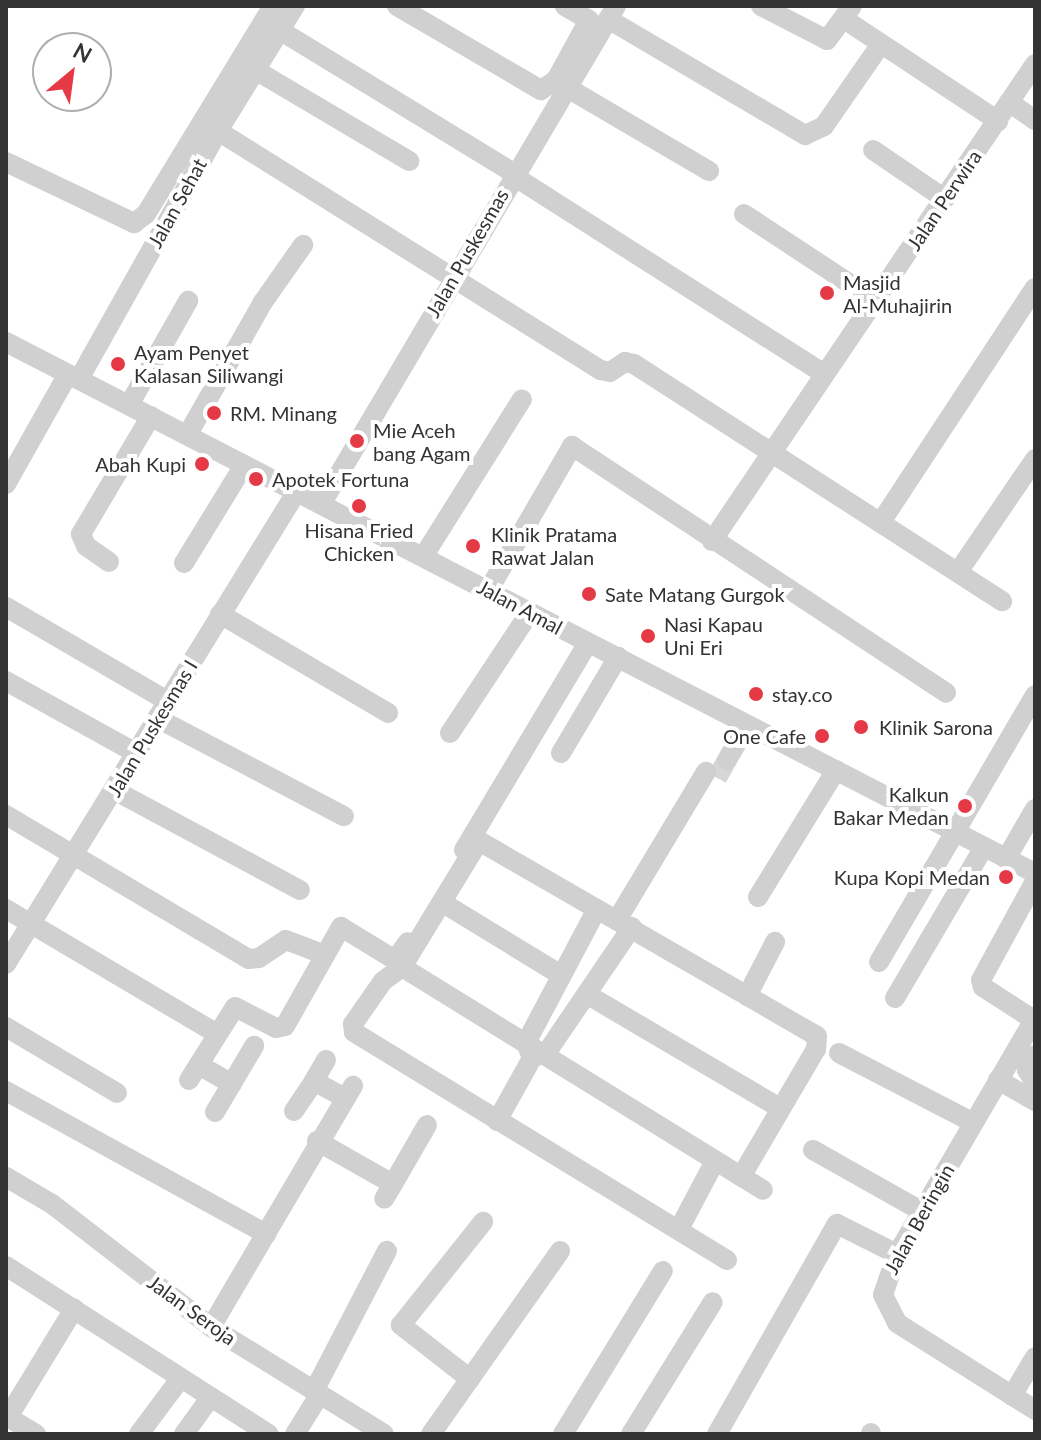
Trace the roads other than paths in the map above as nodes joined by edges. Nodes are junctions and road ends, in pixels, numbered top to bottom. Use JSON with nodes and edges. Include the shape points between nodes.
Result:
{"nodes":[{"id":1,"x":273,"y":6,"type":"edge"},
{"id":2,"x":295,"y":6,"type":"edge"},
{"id":3,"x":398,"y":6,"type":"edge"},
{"id":4,"x":565,"y":6,"type":"edge"},
{"id":5,"x":761,"y":6,"type":"edge"},
{"id":6,"x":848,"y":13,"type":"edge"},
{"id":7,"x":604,"y":18,"type":"edge"},
{"id":8,"x":281,"y":31,"type":"junction"},
{"id":9,"x":881,"y":44,"type":"junction"},
{"id":10,"x":1035,"y":64,"type":"edge"},
{"id":11,"x":257,"y":71,"type":"junction"},
{"id":12,"x":566,"y":87,"type":"junction"},
{"id":13,"x":1009,"y":102,"type":"junction"},
{"id":14,"x":1035,"y":120,"type":"edge"},
{"id":15,"x":998,"y":121,"type":"junction"},
{"id":16,"x":218,"y":131,"type":"junction"},
{"id":17,"x":873,"y":150,"type":"dead end"},
{"id":18,"x":409,"y":161,"type":"dead end"},
{"id":19,"x":6,"y":162,"type":"edge"},
{"id":20,"x":709,"y":171,"type":"dead end"},
{"id":21,"x":513,"y":174,"type":"junction"},
{"id":22,"x":945,"y":199,"type":"junction"},
{"id":23,"x":744,"y":214,"type":"dead end"},
{"id":24,"x":303,"y":245,"type":"dead end"},
{"id":25,"x":451,"y":279,"type":"junction"},
{"id":26,"x":1035,"y":288,"type":"edge"},
{"id":27,"x":188,"y":301,"type":"dead end"},
{"id":28,"x":876,"y":301,"type":"junction"},
{"id":29,"x":6,"y":342,"type":"edge"},
{"id":30,"x":823,"y":373,"type":"junction"},
{"id":31,"x":74,"y":376,"type":"junction"},
{"id":32,"x":522,"y":399,"type":"dead end"},
{"id":33,"x":129,"y":405,"type":"junction"},
{"id":34,"x":151,"y":416,"type":"junction"},
{"id":35,"x":188,"y":434,"type":"junction"},
{"id":36,"x":768,"y":451,"type":"junction"},
{"id":37,"x":1035,"y":459,"type":"edge"},
{"id":38,"x":244,"y":465,"type":"junction"},
{"id":39,"x":6,"y":484,"type":"edge"},
{"id":40,"x":297,"y":491,"type":"junction"},
{"id":41,"x":322,"y":503,"type":"junction"},
{"id":42,"x":881,"y":522,"type":"junction"},
{"id":43,"x":712,"y":541,"type":"junction"},
{"id":44,"x":423,"y":557,"type":"junction"},
{"id":45,"x":109,"y":562,"type":"dead end"},
{"id":46,"x":184,"y":563,"type":"dead end"},
{"id":47,"x":958,"y":572,"type":"junction"},
{"id":48,"x":488,"y":591,"type":"junction"},
{"id":49,"x":1002,"y":601,"type":"dead end"},
{"id":50,"x":6,"y":607,"type":"edge"},
{"id":51,"x":530,"y":612,"type":"junction"},
{"id":52,"x":220,"y":614,"type":"junction"},
{"id":53,"x":588,"y":643,"type":"junction"},
{"id":54,"x":618,"y":657,"type":"junction"},
{"id":55,"x":6,"y":681,"type":"edge"},
{"id":56,"x":946,"y":693,"type":"dead end"},
{"id":57,"x":1035,"y":695,"type":"edge"},
{"id":58,"x":162,"y":709,"type":"junction"},
{"id":59,"x":388,"y":713,"type":"dead end"},
{"id":60,"x":741,"y":724,"type":"junction"},
{"id":61,"x":450,"y":733,"type":"dead end"},
{"id":62,"x":134,"y":752,"type":"junction"},
{"id":63,"x":561,"y":753,"type":"dead end"},
{"id":64,"x":836,"y":770,"type":"junction"},
{"id":65,"x":114,"y":790,"type":"junction"},
{"id":66,"x":1035,"y":809,"type":"edge"},
{"id":67,"x":6,"y":815,"type":"edge"},
{"id":68,"x":344,"y":816,"type":"dead end"},
{"id":69,"x":957,"y":833,"type":"junction"},
{"id":70,"x":984,"y":847,"type":"junction"},
{"id":71,"x":76,"y":855,"type":"junction"},
{"id":72,"x":1006,"y":859,"type":"junction"},
{"id":73,"x":1035,"y":873,"type":"edge"},
{"id":74,"x":1035,"y":881,"type":"edge"},
{"id":75,"x":300,"y":890,"type":"dead end"},
{"id":76,"x":758,"y":897,"type":"dead end"},
{"id":77,"x":443,"y":903,"type":"junction"},
{"id":78,"x":6,"y":909,"type":"edge"},
{"id":79,"x":597,"y":909,"type":"junction"},
{"id":80,"x":625,"y":924,"type":"junction"},
{"id":81,"x":34,"y":925,"type":"junction"},
{"id":82,"x":775,"y":942,"type":"dead end"},
{"id":83,"x":315,"y":951,"type":"dead end"},
{"id":84,"x":879,"y":962,"type":"dead end"},
{"id":85,"x":6,"y":964,"type":"edge"},
{"id":86,"x":402,"y":967,"type":"junction"},
{"id":87,"x":561,"y":975,"type":"junction"},
{"id":88,"x":588,"y":995,"type":"junction"},
{"id":89,"x":747,"y":996,"type":"junction"},
{"id":90,"x":895,"y":998,"type":"dead end"},
{"id":91,"x":1034,"y":1019,"type":"edge"},
{"id":92,"x":6,"y":1027,"type":"edge"},
{"id":93,"x":217,"y":1034,"type":"junction"},
{"id":94,"x":254,"y":1046,"type":"dead end"},
{"id":95,"x":535,"y":1050,"type":"junction"},
{"id":96,"x":839,"y":1053,"type":"dead end"},
{"id":97,"x":1035,"y":1055,"type":"edge"},
{"id":98,"x":326,"y":1060,"type":"dead end"},
{"id":99,"x":998,"y":1080,"type":"junction"},
{"id":100,"x":314,"y":1081,"type":"junction"},
{"id":101,"x":1035,"y":1083,"type":"edge"},
{"id":102,"x":232,"y":1084,"type":"junction"},
{"id":103,"x":6,"y":1091,"type":"edge"},
{"id":104,"x":117,"y":1093,"type":"dead end"},
{"id":105,"x":1035,"y":1101,"type":"edge"},
{"id":106,"x":780,"y":1108,"type":"junction"},
{"id":107,"x":294,"y":1111,"type":"dead end"},
{"id":108,"x":215,"y":1112,"type":"dead end"},
{"id":109,"x":497,"y":1121,"type":"junction"},
{"id":110,"x":972,"y":1122,"type":"junction"},
{"id":111,"x":427,"y":1125,"type":"dead end"},
{"id":112,"x":317,"y":1141,"type":"junction"},
{"id":113,"x":813,"y":1150,"type":"dead end"},
{"id":114,"x":715,"y":1161,"type":"junction"},
{"id":115,"x":6,"y":1177,"type":"edge"},
{"id":116,"x":741,"y":1177,"type":"junction"},
{"id":117,"x":763,"y":1190,"type":"dead end"},
{"id":118,"x":923,"y":1212,"type":"junction"},
{"id":119,"x":483,"y":1222,"type":"dead end"},
{"id":120,"x":679,"y":1229,"type":"junction"},
{"id":121,"x":266,"y":1234,"type":"junction"},
{"id":122,"x":387,"y":1251,"type":"dead end"},
{"id":123,"x":560,"y":1251,"type":"dead end"},
{"id":124,"x":897,"y":1254,"type":"junction"},
{"id":125,"x":727,"y":1260,"type":"dead end"},
{"id":126,"x":6,"y":1266,"type":"edge"},
{"id":127,"x":663,"y":1271,"type":"dead end"},
{"id":128,"x":713,"y":1302,"type":"dead end"},
{"id":129,"x":74,"y":1309,"type":"junction"},
{"id":130,"x":211,"y":1327,"type":"junction"},
{"id":131,"x":1035,"y":1357,"type":"edge"},
{"id":132,"x":180,"y":1379,"type":"junction"},
{"id":133,"x":470,"y":1379,"type":"junction"},
{"id":134,"x":317,"y":1393,"type":"junction"},
{"id":135,"x":1012,"y":1396,"type":"junction"},
{"id":136,"x":210,"y":1398,"type":"junction"},
{"id":137,"x":1035,"y":1410,"type":"edge"},
{"id":138,"x":7,"y":1416,"type":"edge"},
{"id":139,"x":357,"y":1427,"type":"edge"},
{"id":140,"x":32,"y":1433,"type":"edge"},
{"id":141,"x":139,"y":1434,"type":"edge"},
{"id":142,"x":184,"y":1434,"type":"edge"},
{"id":143,"x":269,"y":1434,"type":"edge"},
{"id":144,"x":295,"y":1434,"type":"edge"},
{"id":145,"x":384,"y":1434,"type":"edge"},
{"id":146,"x":431,"y":1434,"type":"edge"},
{"id":147,"x":563,"y":1434,"type":"edge"},
{"id":148,"x":631,"y":1434,"type":"edge"},
{"id":149,"x":717,"y":1434,"type":"edge"}],
"edges":[{"from":1,"to":19,"type":"street","via":[[146,214],[134,223]]},
{"from":2,"to":8,"type":"street","name":"Jalan Sehat"},
{"from":3,"to":7,"type":"street","via":[[541,90],[556,80]]},
{"from":4,"to":7,"type":"street"},
{"from":5,"to":6,"type":"street","via":[[824,40],[833,38]]},
{"from":6,"to":9,"type":"street"},
{"from":7,"to":9,"type":"street","via":[[805,135],[824,126]]},
{"from":7,"to":12,"type":"street","name":"Jalan Puskesmas"},
{"from":8,"to":11,"type":"street","name":"Jalan Sehat"},
{"from":8,"to":21,"type":"street"},
{"from":9,"to":15,"type":"street"},
{"from":10,"to":13,"type":"street","name":"Jalan Perwira"},
{"from":11,"to":16,"type":"street","name":"Jalan Sehat"},
{"from":11,"to":18,"type":"street"},
{"from":12,"to":20,"type":"street"},
{"from":12,"to":21,"type":"street","name":"Jalan Puskesmas"},
{"from":13,"to":14,"type":"street"},
{"from":13,"to":15,"type":"street","name":"Jalan Perwira"},
{"from":15,"to":22,"type":"street","name":"Jalan Perwira"},
{"from":16,"to":25,"type":"street"},
{"from":16,"to":31,"type":"street","name":"Jalan Sehat"},
{"from":17,"to":22,"type":"street"},
{"from":21,"to":25,"type":"street","name":"Jalan Puskesmas"},
{"from":21,"to":30,"type":"street"},
{"from":22,"to":28,"type":"street","name":"Jalan Perwira"},
{"from":23,"to":28,"type":"street"},
{"from":24,"to":35,"type":"street"},
{"from":25,"to":36,"type":"street","via":[[605,372],[625,362],[634,364]]},
{"from":25,"to":41,"type":"street","name":"Jalan Puskesmas"},
{"from":26,"to":42,"type":"street"},
{"from":27,"to":33,"type":"street"},
{"from":28,"to":30,"type":"street","name":"Jalan Perwira"},
{"from":29,"to":31,"type":"street","name":"Jalan Amal"},
{"from":30,"to":36,"type":"street","name":"Jalan Perwira"},
{"from":31,"to":33,"type":"street","name":"Jalan Amal"},
{"from":31,"to":39,"type":"street","name":"Jalan Sehat"},
{"from":32,"to":44,"type":"street"},
{"from":33,"to":34,"type":"street","name":"Jalan Amal"},
{"from":34,"to":35,"type":"street","name":"Jalan Amal"},
{"from":34,"to":45,"type":"street","via":[[81,534],[86,546]]},
{"from":35,"to":38,"type":"street","name":"Jalan Amal"},
{"from":36,"to":42,"type":"street"},
{"from":36,"to":43,"type":"street","name":"Jalan Perwira"},
{"from":37,"to":47,"type":"street"},
{"from":38,"to":40,"type":"street","name":"Jalan Amal"},
{"from":38,"to":46,"type":"street"},
{"from":40,"to":41,"type":"street","name":"Jalan Amal"},
{"from":40,"to":52,"type":"street","name":"Jalan Puskesmas I"},
{"from":41,"to":44,"type":"street","name":"Jalan Amal"},
{"from":42,"to":47,"type":"street"},
{"from":43,"to":48,"type":"street","via":[[570,446]]},
{"from":43,"to":56,"type":"street"},
{"from":44,"to":48,"type":"street","name":"Jalan Amal"},
{"from":47,"to":49,"type":"street"},
{"from":48,"to":51,"type":"street","name":"Jalan Amal"},
{"from":50,"to":58,"type":"street"},
{"from":51,"to":53,"type":"street","name":"Jalan Amal"},
{"from":51,"to":61,"type":"street"},
{"from":52,"to":58,"type":"street","name":"Jalan Puskesmas I"},
{"from":52,"to":59,"type":"street"},
{"from":53,"to":54,"type":"street","name":"Jalan Amal"},
{"from":53,"to":93,"type":"street","via":[[396,959],[341,927],[283,1029],[238,1006]]},
{"from":54,"to":60,"type":"street","name":"Jalan Amal"},
{"from":54,"to":63,"type":"street"},
{"from":55,"to":62,"type":"street"},
{"from":57,"to":69,"type":"street"},
{"from":58,"to":62,"type":"street","name":"Jalan Puskesmas I"},
{"from":58,"to":68,"type":"street"},
{"from":60,"to":64,"type":"street","name":"Jalan Amal"},
{"from":60,"to":80,"type":"street"},
{"from":62,"to":65,"type":"street","name":"Jalan Puskesmas I"},
{"from":64,"to":69,"type":"street","name":"Jalan Amal"},
{"from":64,"to":76,"type":"street"},
{"from":65,"to":71,"type":"street","name":"Jalan Puskesmas I"},
{"from":65,"to":75,"type":"street"},
{"from":66,"to":72,"type":"street"},
{"from":67,"to":71,"type":"street"},
{"from":69,"to":70,"type":"street","name":"Jalan Amal"},
{"from":69,"to":84,"type":"street"},
{"from":70,"to":72,"type":"street","name":"Jalan Amal"},
{"from":70,"to":90,"type":"street"},
{"from":71,"to":81,"type":"street","name":"Jalan Puskesmas I"},
{"from":71,"to":83,"type":"street","via":[[249,959],[286,940]]},
{"from":72,"to":73,"type":"street","name":"Jalan Amal"},
{"from":74,"to":91,"type":"street","via":[[981,980],[983,987]]},
{"from":77,"to":79,"type":"street","via":[[481,840]]},
{"from":77,"to":86,"type":"street"},
{"from":77,"to":87,"type":"street"},
{"from":78,"to":81,"type":"street"},
{"from":79,"to":80,"type":"street"},
{"from":79,"to":87,"type":"street"},
{"from":80,"to":88,"type":"street"},
{"from":80,"to":89,"type":"street"},
{"from":81,"to":85,"type":"street","name":"Jalan Puskesmas I"},
{"from":81,"to":93,"type":"street"},
{"from":82,"to":89,"type":"street"},
{"from":86,"to":95,"type":"street"},
{"from":86,"to":109,"type":"street","via":[[383,981],[353,1024],[354,1032]]},
{"from":87,"to":95,"type":"street"},
{"from":88,"to":95,"type":"street"},
{"from":88,"to":106,"type":"street"},
{"from":89,"to":106,"type":"street","via":[[819,1042]]},
{"from":91,"to":99,"type":"street","name":"Jalan Beringin"},
{"from":92,"to":104,"type":"street"},
{"from":93,"to":102,"type":"street","via":[[194,1073]]},
{"from":94,"to":102,"type":"street"},
{"from":95,"to":109,"type":"street"},
{"from":95,"to":114,"type":"street"},
{"from":96,"to":110,"type":"street"},
{"from":97,"to":101,"type":"street","via":[[1027,1070]]},
{"from":98,"to":100,"type":"street"},
{"from":99,"to":105,"type":"street"},
{"from":99,"to":110,"type":"street","name":"Jalan Beringin"},
{"from":100,"to":107,"type":"street"},
{"from":100,"to":112,"type":"street","via":[[348,1092]]},
{"from":102,"to":108,"type":"street"},
{"from":103,"to":121,"type":"street"},
{"from":106,"to":116,"type":"street"},
{"from":109,"to":120,"type":"street"},
{"from":110,"to":118,"type":"street","name":"Jalan Beringin"},
{"from":111,"to":112,"type":"street","via":[[388,1192]]},
{"from":112,"to":121,"type":"street"},
{"from":113,"to":118,"type":"street"},
{"from":114,"to":116,"type":"street"},
{"from":114,"to":120,"type":"street"},
{"from":115,"to":130,"type":"street","name":"Jalan Seroja","via":[[52,1204]]},
{"from":116,"to":117,"type":"street"},
{"from":118,"to":124,"type":"street","name":"Jalan Beringin"},
{"from":119,"to":133,"type":"street","via":[[401,1325]]},
{"from":120,"to":125,"type":"street"},
{"from":121,"to":130,"type":"street"},
{"from":122,"to":134,"type":"street"},
{"from":123,"to":133,"type":"street"},
{"from":124,"to":135,"type":"street","name":"Jalan Beringin","via":[[883,1286],[889,1314],[907,1331]]},
{"from":124,"to":149,"type":"street","via":[[837,1224]]},
{"from":126,"to":129,"type":"street"},
{"from":127,"to":147,"type":"street"},
{"from":128,"to":148,"type":"street"},
{"from":129,"to":132,"type":"street"},
{"from":129,"to":138,"type":"street"},
{"from":130,"to":134,"type":"street","name":"Jalan Seroja"},
{"from":131,"to":135,"type":"street"},
{"from":132,"to":136,"type":"street"},
{"from":132,"to":141,"type":"street"},
{"from":133,"to":146,"type":"street"},
{"from":134,"to":139,"type":"street","name":"Jalan Seroja"},
{"from":134,"to":144,"type":"street"},
{"from":135,"to":137,"type":"street","name":"Jalan Beringin"},
{"from":136,"to":142,"type":"street"},
{"from":136,"to":143,"type":"street"},
{"from":138,"to":140,"type":"street"},
{"from":139,"to":145,"type":"street","name":"Jalan Seroja"}]}
